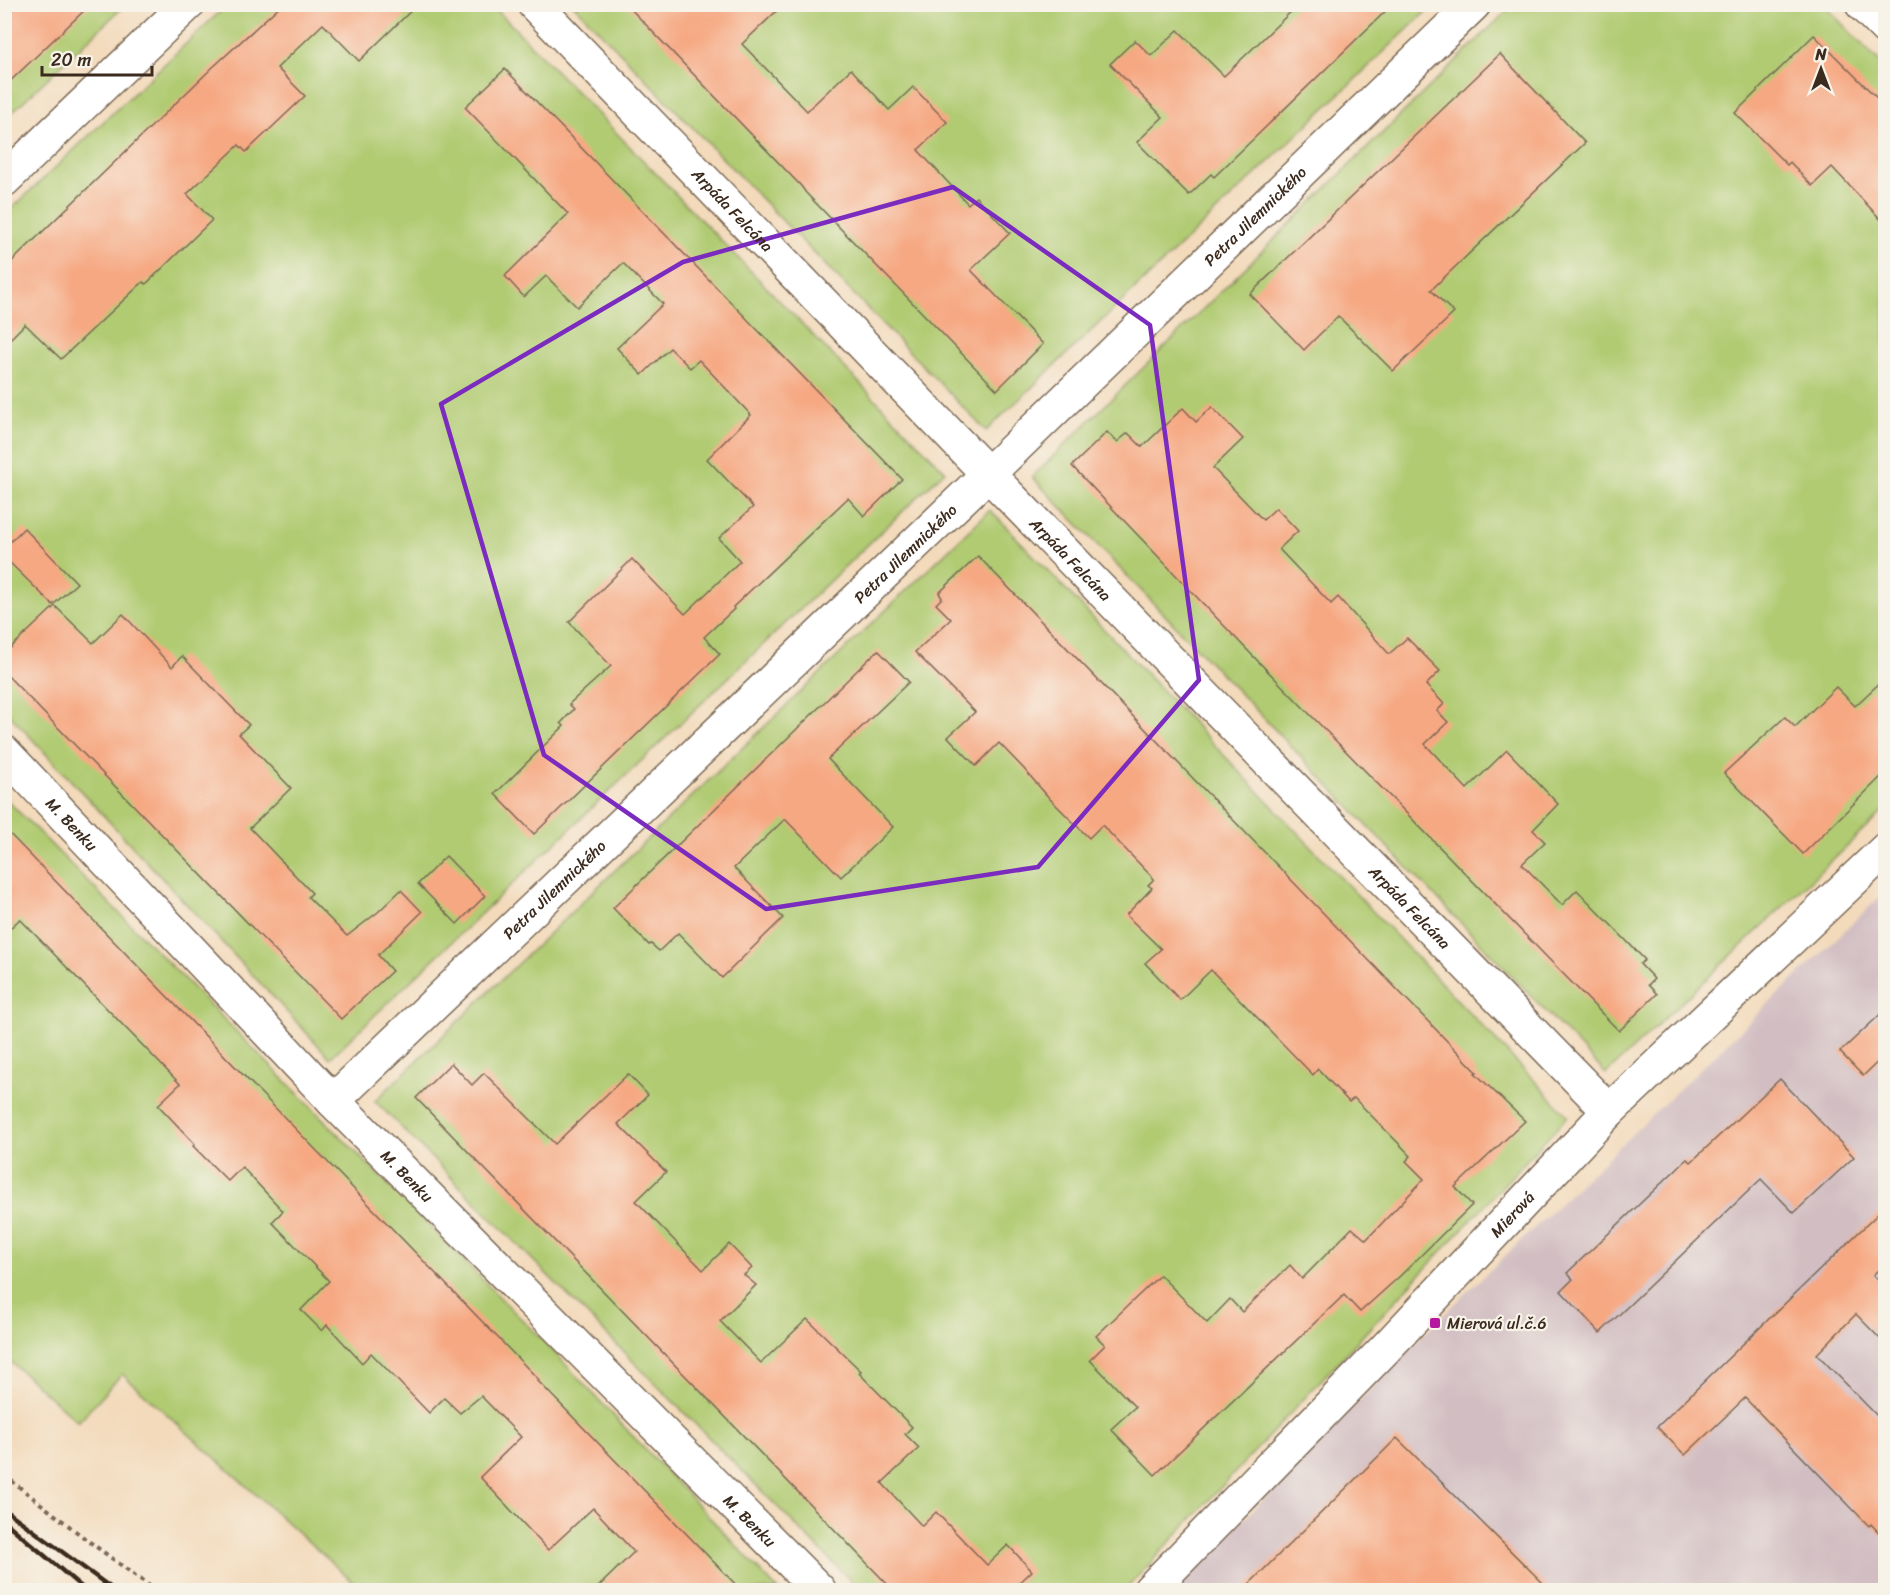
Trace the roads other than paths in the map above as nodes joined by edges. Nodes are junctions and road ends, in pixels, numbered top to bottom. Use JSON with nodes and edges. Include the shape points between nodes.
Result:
{"nodes":[{"id":1,"x":188,"y":4,"type":"edge"},
{"id":2,"x":534,"y":4,"type":"edge"},
{"id":3,"x":1474,"y":4,"type":"edge"},
{"id":4,"x":1862,"y":4,"type":"edge"},
{"id":5,"x":1886,"y":28,"type":"edge"},
{"id":6,"x":4,"y":180,"type":"edge"},
{"id":7,"x":988,"y":474,"type":"junction"},
{"id":8,"x":4,"y":752,"type":"edge"},
{"id":9,"x":1886,"y":849,"type":"edge"},
{"id":10,"x":333,"y":1101,"type":"junction"},
{"id":11,"x":1609,"y":1112,"type":"junction"},
{"id":12,"x":819,"y":1590,"type":"edge"},
{"id":13,"x":1150,"y":1590,"type":"edge"}],
"edges":[{"from":1,"to":6,"type":"street"},
{"from":2,"to":7,"type":"street","name":"Arpáda Felcána"},
{"from":3,"to":7,"type":"street","name":"Petra Jilemnického"},
{"from":4,"to":5,"type":"street"},
{"from":7,"to":10,"type":"street","name":"Petra Jilemnického"},
{"from":7,"to":11,"type":"street","name":"Arpáda Felcána"},
{"from":8,"to":10,"type":"street","name":"M. Benku"},
{"from":9,"to":11,"type":"street","name":"Mierová"},
{"from":10,"to":12,"type":"street","name":"M. Benku"},
{"from":11,"to":13,"type":"street","name":"Mierová"}]}
